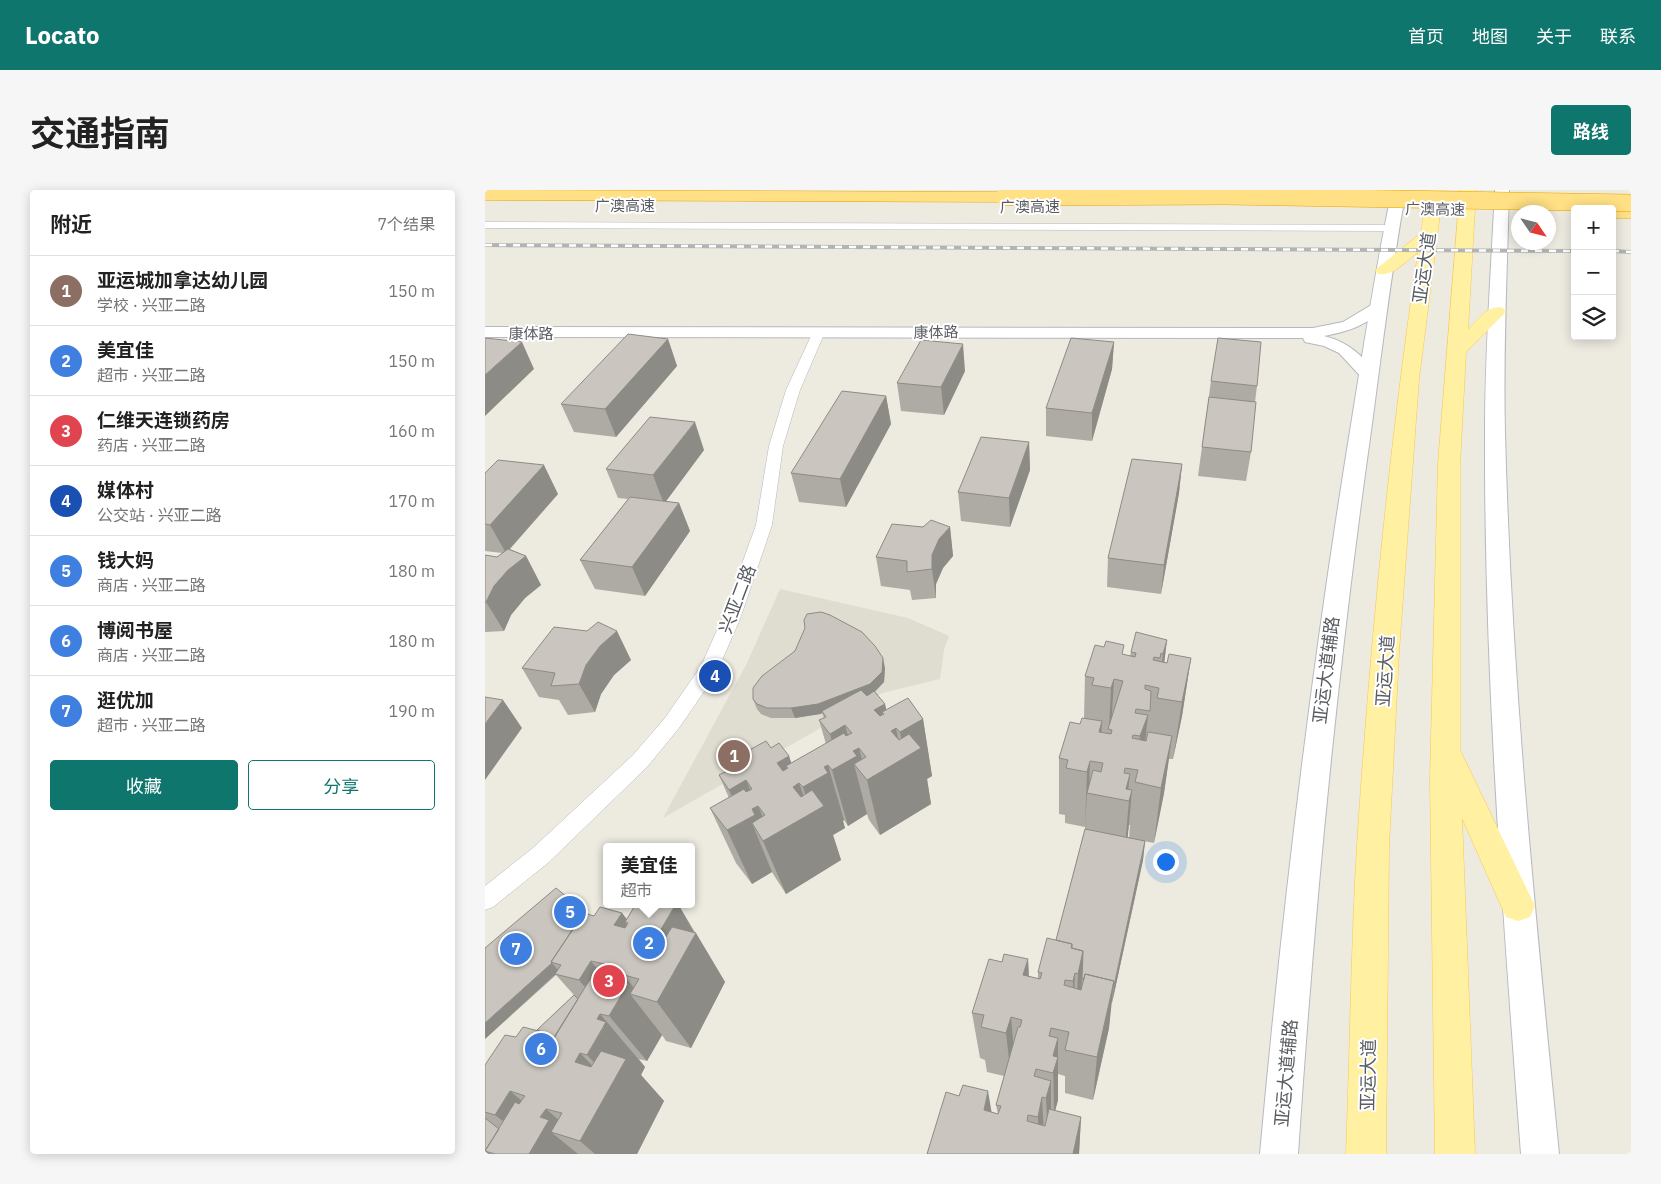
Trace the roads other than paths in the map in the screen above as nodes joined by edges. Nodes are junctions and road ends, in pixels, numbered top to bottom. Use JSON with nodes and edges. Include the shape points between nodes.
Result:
{"nodes":[{"id":1,"x":1399,"y":190,"type":"edge"},
{"id":2,"x":1435,"y":190,"type":"edge"},
{"id":3,"x":1468,"y":190,"type":"edge"},
{"id":4,"x":1502,"y":190,"type":"edge"},
{"id":5,"x":485,"y":195,"type":"edge"},
{"id":6,"x":1001,"y":201,"type":"junction"},
{"id":7,"x":1631,"y":203,"type":"edge"},
{"id":8,"x":485,"y":205,"type":"edge"},
{"id":9,"x":1571,"y":212,"type":"edge"},
{"id":10,"x":1616,"y":213,"type":"edge"},
{"id":11,"x":1631,"y":213,"type":"edge"},
{"id":12,"x":485,"y":225,"type":"edge"},
{"id":13,"x":1391,"y":228,"type":"junction"},
{"id":14,"x":1429,"y":235,"type":"junction"},
{"id":15,"x":1384,"y":270,"type":"junction"},
{"id":16,"x":1379,"y":305,"type":"junction"},
{"id":17,"x":1497,"y":312,"type":"junction"},
{"id":18,"x":485,"y":332,"type":"edge"},
{"id":19,"x":816,"y":339,"type":"junction"},
{"id":20,"x":485,"y":341,"type":"edge"},
{"id":21,"x":1457,"y":350,"type":"junction"},
{"id":22,"x":1369,"y":376,"type":"junction"},
{"id":23,"x":1445,"y":750,"type":"junction"},
{"id":24,"x":485,"y":900,"type":"edge"},
{"id":25,"x":1518,"y":906,"type":"junction"},
{"id":26,"x":1279,"y":1154,"type":"edge"},
{"id":27,"x":1366,"y":1154,"type":"edge"},
{"id":28,"x":1455,"y":1154,"type":"edge"},
{"id":29,"x":1541,"y":1154,"type":"edge"}],
"edges":[{"from":1,"to":13,"type":"main road","name":"亚运大道辅路"},
{"from":2,"to":14,"type":"main road","name":"亚运大道"},
{"from":3,"to":21,"type":"main road","name":"亚运大道"},
{"from":4,"to":17,"type":"main road"},
{"from":5,"to":6,"type":"highway","name":"广澳高速"},
{"from":6,"to":7,"type":"highway","name":"广澳高速","bridge":true,"via":[[1225,196]]},
{"from":6,"to":8,"type":"highway","name":"广澳高速"},
{"from":6,"to":9,"type":"highway","name":"广澳高速"},
{"from":10,"to":11,"type":"highway"},
{"from":12,"to":13,"type":"street"},
{"from":13,"to":15,"type":"main road","name":"亚运大道辅路"},
{"from":14,"to":15,"type":"main road"},
{"from":14,"to":27,"type":"main road","name":"亚运大道","via":[[1409,379],[1374,827]]},
{"from":15,"to":16,"type":"main road","name":"亚运大道辅路"},
{"from":16,"to":19,"type":"street","name":"康体路","via":[[1349,327],[1313,333],[1015,331]]},
{"from":16,"to":22,"type":"main road","name":"亚运大道辅路"},
{"from":17,"to":21,"type":"main road"},
{"from":17,"to":25,"type":"main road","via":[[1495,432],[1499,574]]},
{"from":18,"to":19,"type":"street","name":"康体路"},
{"from":19,"to":20,"type":"street","name":"康体路"},
{"from":19,"to":22,"type":"street","name":"康体路","via":[[1313,339],[1330,341],[1349,351]]},
{"from":19,"to":24,"type":"street","name":"兴亚二路","via":[[793,390],[776,446],[764,525],[731,619],[709,669],[672,723],[640,761],[541,855]]},
{"from":21,"to":23,"type":"main road","name":"亚运大道","via":[[1449,464]]},
{"from":22,"to":26,"type":"main road","name":"亚运大道辅路","via":[[1321,704]]},
{"from":23,"to":25,"type":"main road"},
{"from":23,"to":28,"type":"main road","name":"亚运大道"},
{"from":25,"to":29,"type":"main road"}]}
